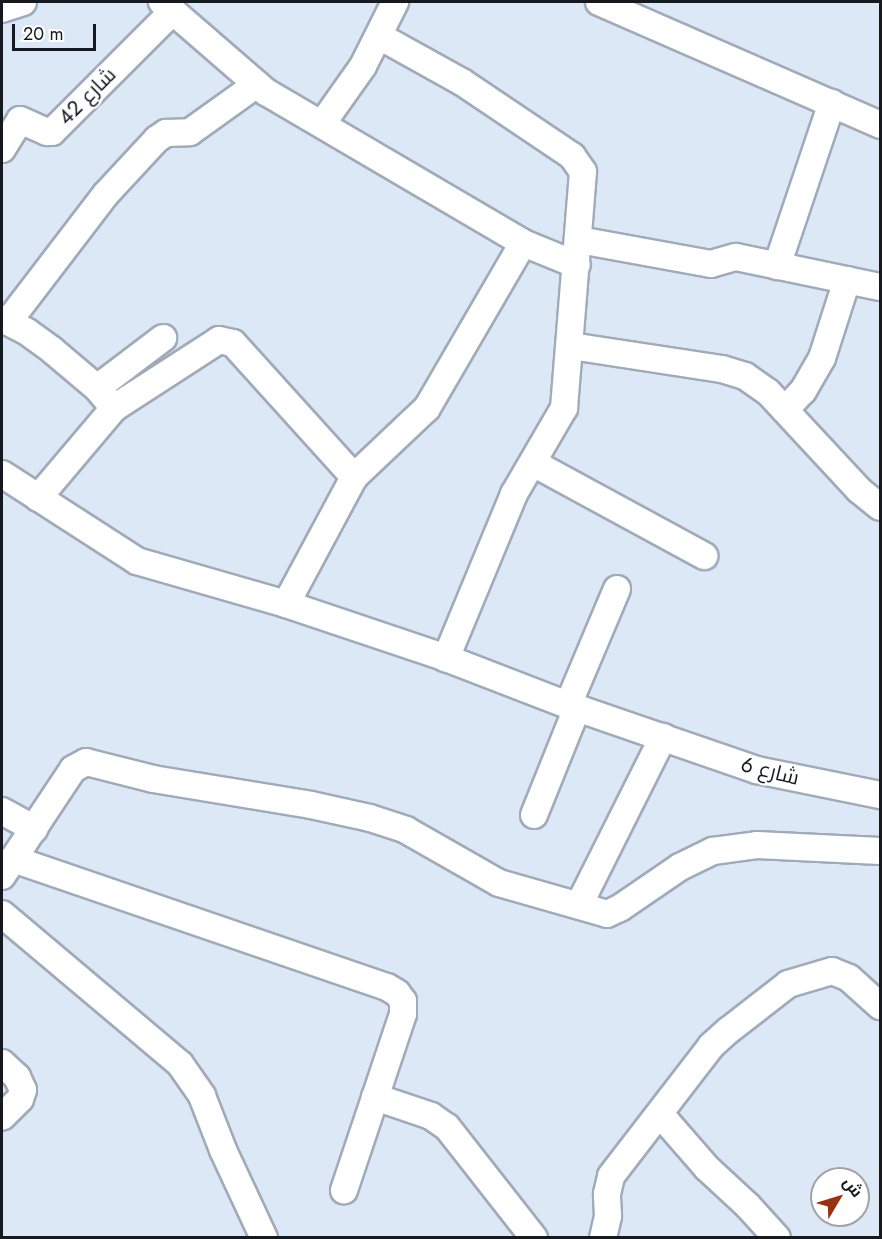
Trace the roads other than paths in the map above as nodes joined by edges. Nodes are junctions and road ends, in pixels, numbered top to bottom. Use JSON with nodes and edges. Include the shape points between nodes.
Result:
{"nodes":[{"id":1,"x":23,"y":2,"type":"edge"},
{"id":2,"x":395,"y":2,"type":"edge"},
{"id":3,"x":599,"y":2,"type":"edge"},
{"id":4,"x":167,"y":6,"type":"edge"},
{"id":5,"x":2,"y":9,"type":"edge"},
{"id":6,"x":379,"y":36,"type":"junction"},
{"id":7,"x":256,"y":84,"type":"junction"},
{"id":8,"x":831,"y":103,"type":"junction"},
{"id":9,"x":322,"y":124,"type":"junction"},
{"id":10,"x":880,"y":124,"type":"edge"},
{"id":11,"x":2,"y":149,"type":"edge"},
{"id":12,"x":579,"y":240,"type":"junction"},
{"id":13,"x":523,"y":243,"type":"junction"},
{"id":14,"x":577,"y":265,"type":"junction"},
{"id":15,"x":777,"y":266,"type":"junction"},
{"id":16,"x":847,"y":280,"type":"junction"},
{"id":17,"x":880,"y":287,"type":"edge"},
{"id":18,"x":5,"y":321,"type":"edge"},
{"id":19,"x":163,"y":338,"type":"dead end"},
{"id":20,"x":571,"y":346,"type":"junction"},
{"id":21,"x":97,"y":388,"type":"junction"},
{"id":22,"x":114,"y":408,"type":"junction"},
{"id":23,"x":785,"y":410,"type":"junction"},
{"id":24,"x":533,"y":463,"type":"junction"},
{"id":25,"x":2,"y":474,"type":"edge"},
{"id":26,"x":354,"y":477,"type":"junction"},
{"id":27,"x":38,"y":498,"type":"junction"},
{"id":28,"x":880,"y":507,"type":"edge"},
{"id":29,"x":704,"y":556,"type":"dead end"},
{"id":30,"x":617,"y":589,"type":"dead end"},
{"id":31,"x":286,"y":604,"type":"junction"},
{"id":32,"x":446,"y":658,"type":"junction"},
{"id":33,"x":572,"y":706,"type":"junction"},
{"id":34,"x":663,"y":737,"type":"junction"},
{"id":35,"x":880,"y":795,"type":"edge"},
{"id":36,"x":2,"y":811,"type":"edge"},
{"id":37,"x":534,"y":815,"type":"dead end"},
{"id":38,"x":34,"y":829,"type":"junction"},
{"id":39,"x":880,"y":851,"type":"edge"},
{"id":40,"x":7,"y":868,"type":"edge"},
{"id":41,"x":579,"y":905,"type":"junction"},
{"id":42,"x":2,"y":914,"type":"edge"},
{"id":43,"x":880,"y":1006,"type":"edge"},
{"id":44,"x":2,"y":1063,"type":"edge"},
{"id":45,"x":375,"y":1097,"type":"junction"},
{"id":46,"x":660,"y":1113,"type":"junction"},
{"id":47,"x":2,"y":1117,"type":"edge"},
{"id":48,"x":344,"y":1190,"type":"dead end"},
{"id":49,"x":264,"y":1238,"type":"edge"},
{"id":50,"x":534,"y":1238,"type":"edge"},
{"id":51,"x":603,"y":1238,"type":"edge"},
{"id":52,"x":777,"y":1238,"type":"edge"}],
"edges":[{"from":1,"to":5,"type":"street"},
{"from":2,"to":6,"type":"street"},
{"from":3,"to":8,"type":"street"},
{"from":4,"to":7,"type":"street"},
{"from":4,"to":11,"type":"street","name":"شارع 42","via":[[52,132],[20,120]]},
{"from":6,"to":9,"type":"street"},
{"from":6,"to":12,"type":"street","via":[[462,82],[572,156],[583,172]]},
{"from":7,"to":9,"type":"street"},
{"from":7,"to":18,"type":"street","via":[[190,132],[166,134],[157,139],[106,194]]},
{"from":8,"to":10,"type":"street"},
{"from":8,"to":15,"type":"street"},
{"from":9,"to":13,"type":"street"},
{"from":12,"to":14,"type":"street"},
{"from":12,"to":15,"type":"street","via":[[717,265],[730,257]]},
{"from":13,"to":14,"type":"street"},
{"from":13,"to":26,"type":"street","via":[[427,408]]},
{"from":14,"to":20,"type":"street"},
{"from":15,"to":16,"type":"street"},
{"from":16,"to":17,"type":"street"},
{"from":16,"to":23,"type":"street","via":[[822,358],[803,391]]},
{"from":18,"to":21,"type":"street","via":[[43,344]]},
{"from":19,"to":21,"type":"street"},
{"from":20,"to":23,"type":"street","via":[[722,369],[745,376]]},
{"from":20,"to":24,"type":"street","via":[[564,408]]},
{"from":21,"to":22,"type":"street"},
{"from":22,"to":26,"type":"street","via":[[219,340],[226,340],[233,343]]},
{"from":22,"to":27,"type":"street"},
{"from":23,"to":28,"type":"street","via":[[859,490]]},
{"from":24,"to":29,"type":"street"},
{"from":24,"to":32,"type":"street","via":[[514,494]]},
{"from":25,"to":27,"type":"street","name":"شارع 6"},
{"from":26,"to":31,"type":"street"},
{"from":27,"to":31,"type":"street","name":"شارع 6","via":[[137,561]]},
{"from":30,"to":33,"type":"street"},
{"from":31,"to":32,"type":"street","name":"شارع 6"},
{"from":32,"to":33,"type":"street","name":"شارع 6"},
{"from":33,"to":34,"type":"street","name":"شارع 6"},
{"from":33,"to":37,"type":"street"},
{"from":34,"to":35,"type":"street","name":"شارع 6","via":[[757,770]]},
{"from":34,"to":41,"type":"street"},
{"from":36,"to":38,"type":"street"},
{"from":38,"to":40,"type":"street"},
{"from":38,"to":41,"type":"street","via":[[74,769],[86,762],[153,779],[370,818],[406,830],[499,883]]},
{"from":39,"to":41,"type":"street","via":[[757,844],[713,851],[680,867],[607,914]]},
{"from":40,"to":45,"type":"street","via":[[397,993],[403,1001],[403,1014]]},
{"from":42,"to":49,"type":"street","via":[[180,1064],[202,1096]]},
{"from":43,"to":46,"type":"street","via":[[839,972],[788,984],[711,1046]]},
{"from":44,"to":47,"type":"street","via":[[17,1077],[23,1090],[20,1099]]},
{"from":45,"to":48,"type":"street"},
{"from":45,"to":50,"type":"street","via":[[430,1116],[447,1127]]},
{"from":46,"to":51,"type":"street","via":[[611,1176]]},
{"from":46,"to":52,"type":"street","via":[[707,1168]]}]}
